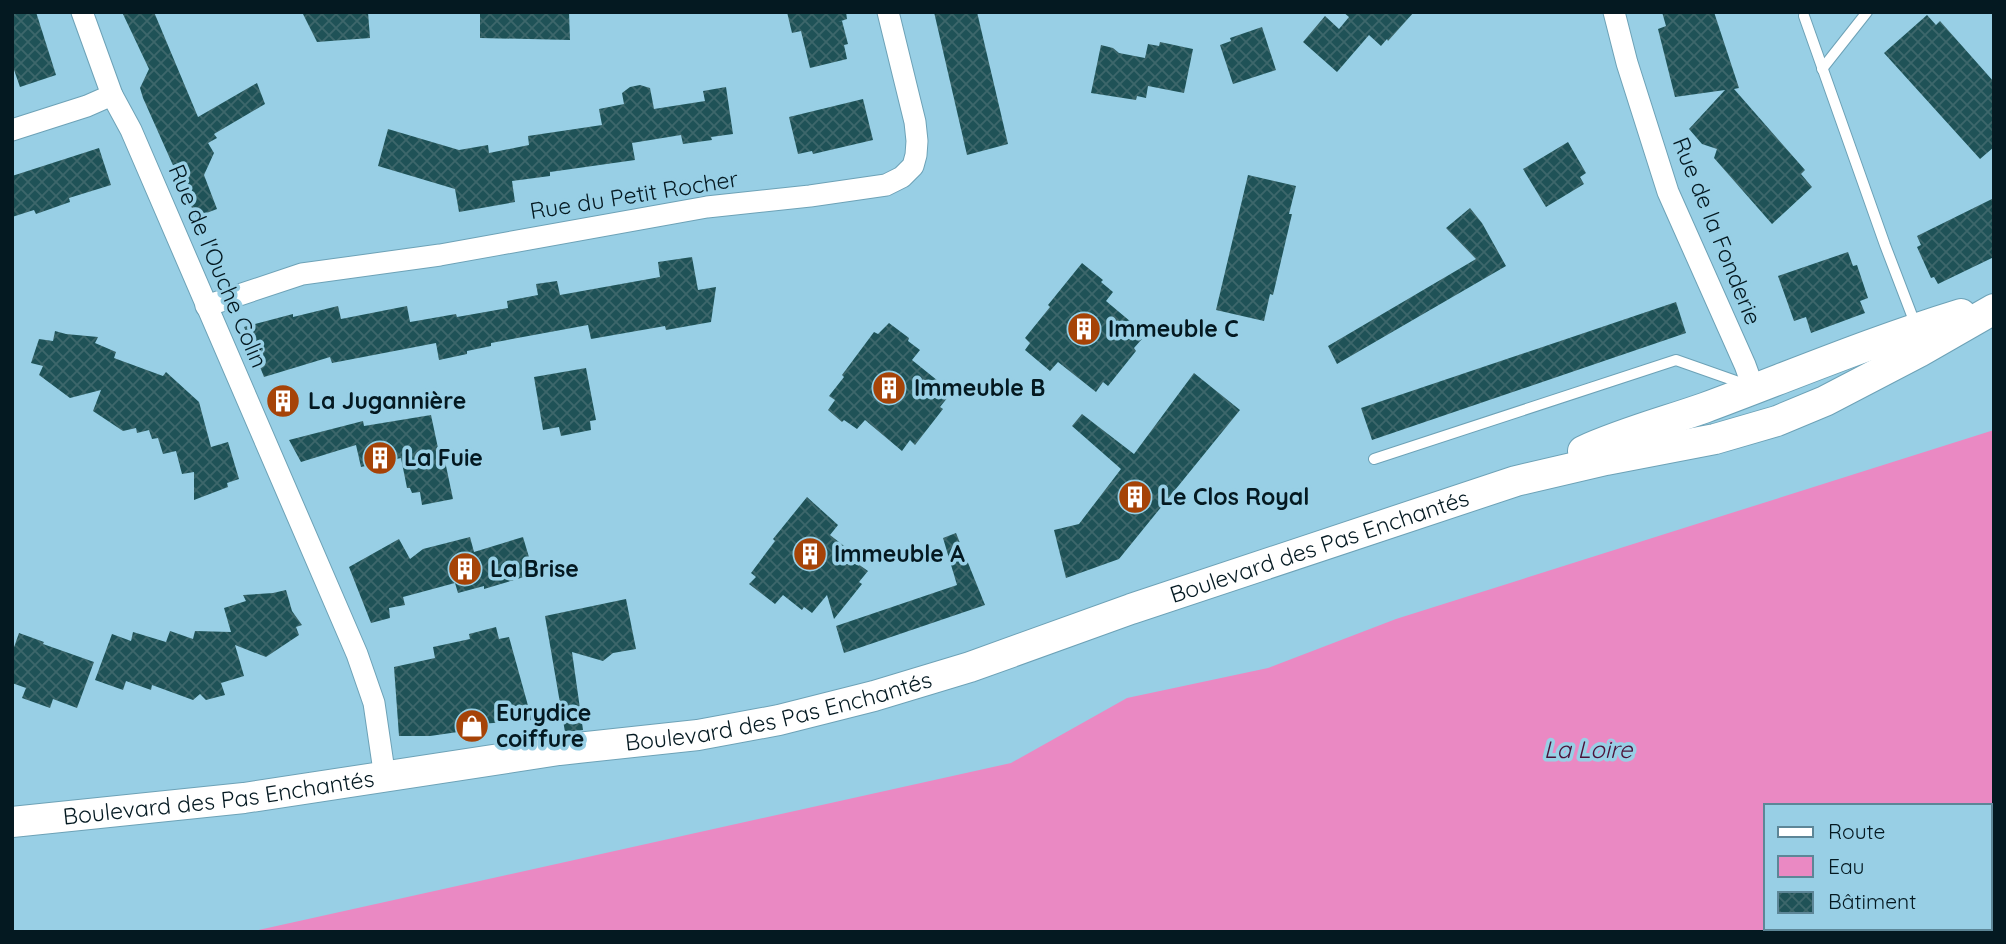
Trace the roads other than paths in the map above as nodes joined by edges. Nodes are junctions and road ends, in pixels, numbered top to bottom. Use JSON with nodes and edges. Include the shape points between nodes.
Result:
{"nodes":[{"id":1,"x":82,"y":12,"type":"edge"},
{"id":2,"x":888,"y":12,"type":"edge"},
{"id":3,"x":1614,"y":12,"type":"edge"},
{"id":4,"x":1867,"y":12,"type":"edge"},
{"id":5,"x":1804,"y":16,"type":"dead end"},
{"id":6,"x":1822,"y":68,"type":"junction"},
{"id":7,"x":112,"y":95,"type":"junction"},
{"id":8,"x":12,"y":130,"type":"edge"},
{"id":9,"x":206,"y":306,"type":"junction"},
{"id":10,"x":1994,"y":307,"type":"edge"},
{"id":11,"x":1917,"y":328,"type":"junction"},
{"id":12,"x":1754,"y":387,"type":"junction"},
{"id":13,"x":1815,"y":406,"type":"junction"},
{"id":14,"x":1374,"y":459,"type":"dead end"},
{"id":15,"x":1516,"y":481,"type":"junction"},
{"id":16,"x":385,"y":778,"type":"junction"},
{"id":17,"x":12,"y":822,"type":"edge"}],
"edges":[{"from":1,"to":7,"type":"street","name":"Rue de l'Ouche Colin"},
{"from":2,"to":9,"type":"street","name":"Rue du Petit Rocher","via":[[917,141],[912,166],[886,184],[707,207],[440,255],[302,274]]},
{"from":3,"to":12,"type":"street","name":"Rue de la Fonderie","via":[[1668,192]]},
{"from":4,"to":6,"type":"lane"},
{"from":5,"to":6,"type":"lane"},
{"from":6,"to":11,"type":"lane"},
{"from":7,"to":8,"type":"street"},
{"from":7,"to":9,"type":"street","name":"Rue de l'Ouche Colin"},
{"from":9,"to":16,"type":"street","name":"Rue de l'Ouche Colin","via":[[357,654],[374,703]]},
{"from":10,"to":11,"type":"main road","name":"Boulevard des Pas Enchantés"},
{"from":10,"to":13,"type":"main road","name":"Boulevard des Pas Enchantés"},
{"from":11,"to":12,"type":"main road","name":"Boulevard des Pas Enchantés"},
{"from":12,"to":13,"type":"main road"},
{"from":12,"to":14,"type":"lane","via":[[1676,360]]},
{"from":12,"to":15,"type":"main road","name":"Boulevard des Pas Enchantés","via":[[1605,441]]},
{"from":13,"to":15,"type":"main road","name":"Boulevard des Pas Enchantés","via":[[1715,439]]},
{"from":15,"to":16,"type":"main road","name":"Boulevard des Pas Enchantés","via":[[874,696],[698,735],[559,750]]},
{"from":16,"to":17,"type":"main road","name":"Boulevard des Pas Enchantés","via":[[231,800]]}]}
